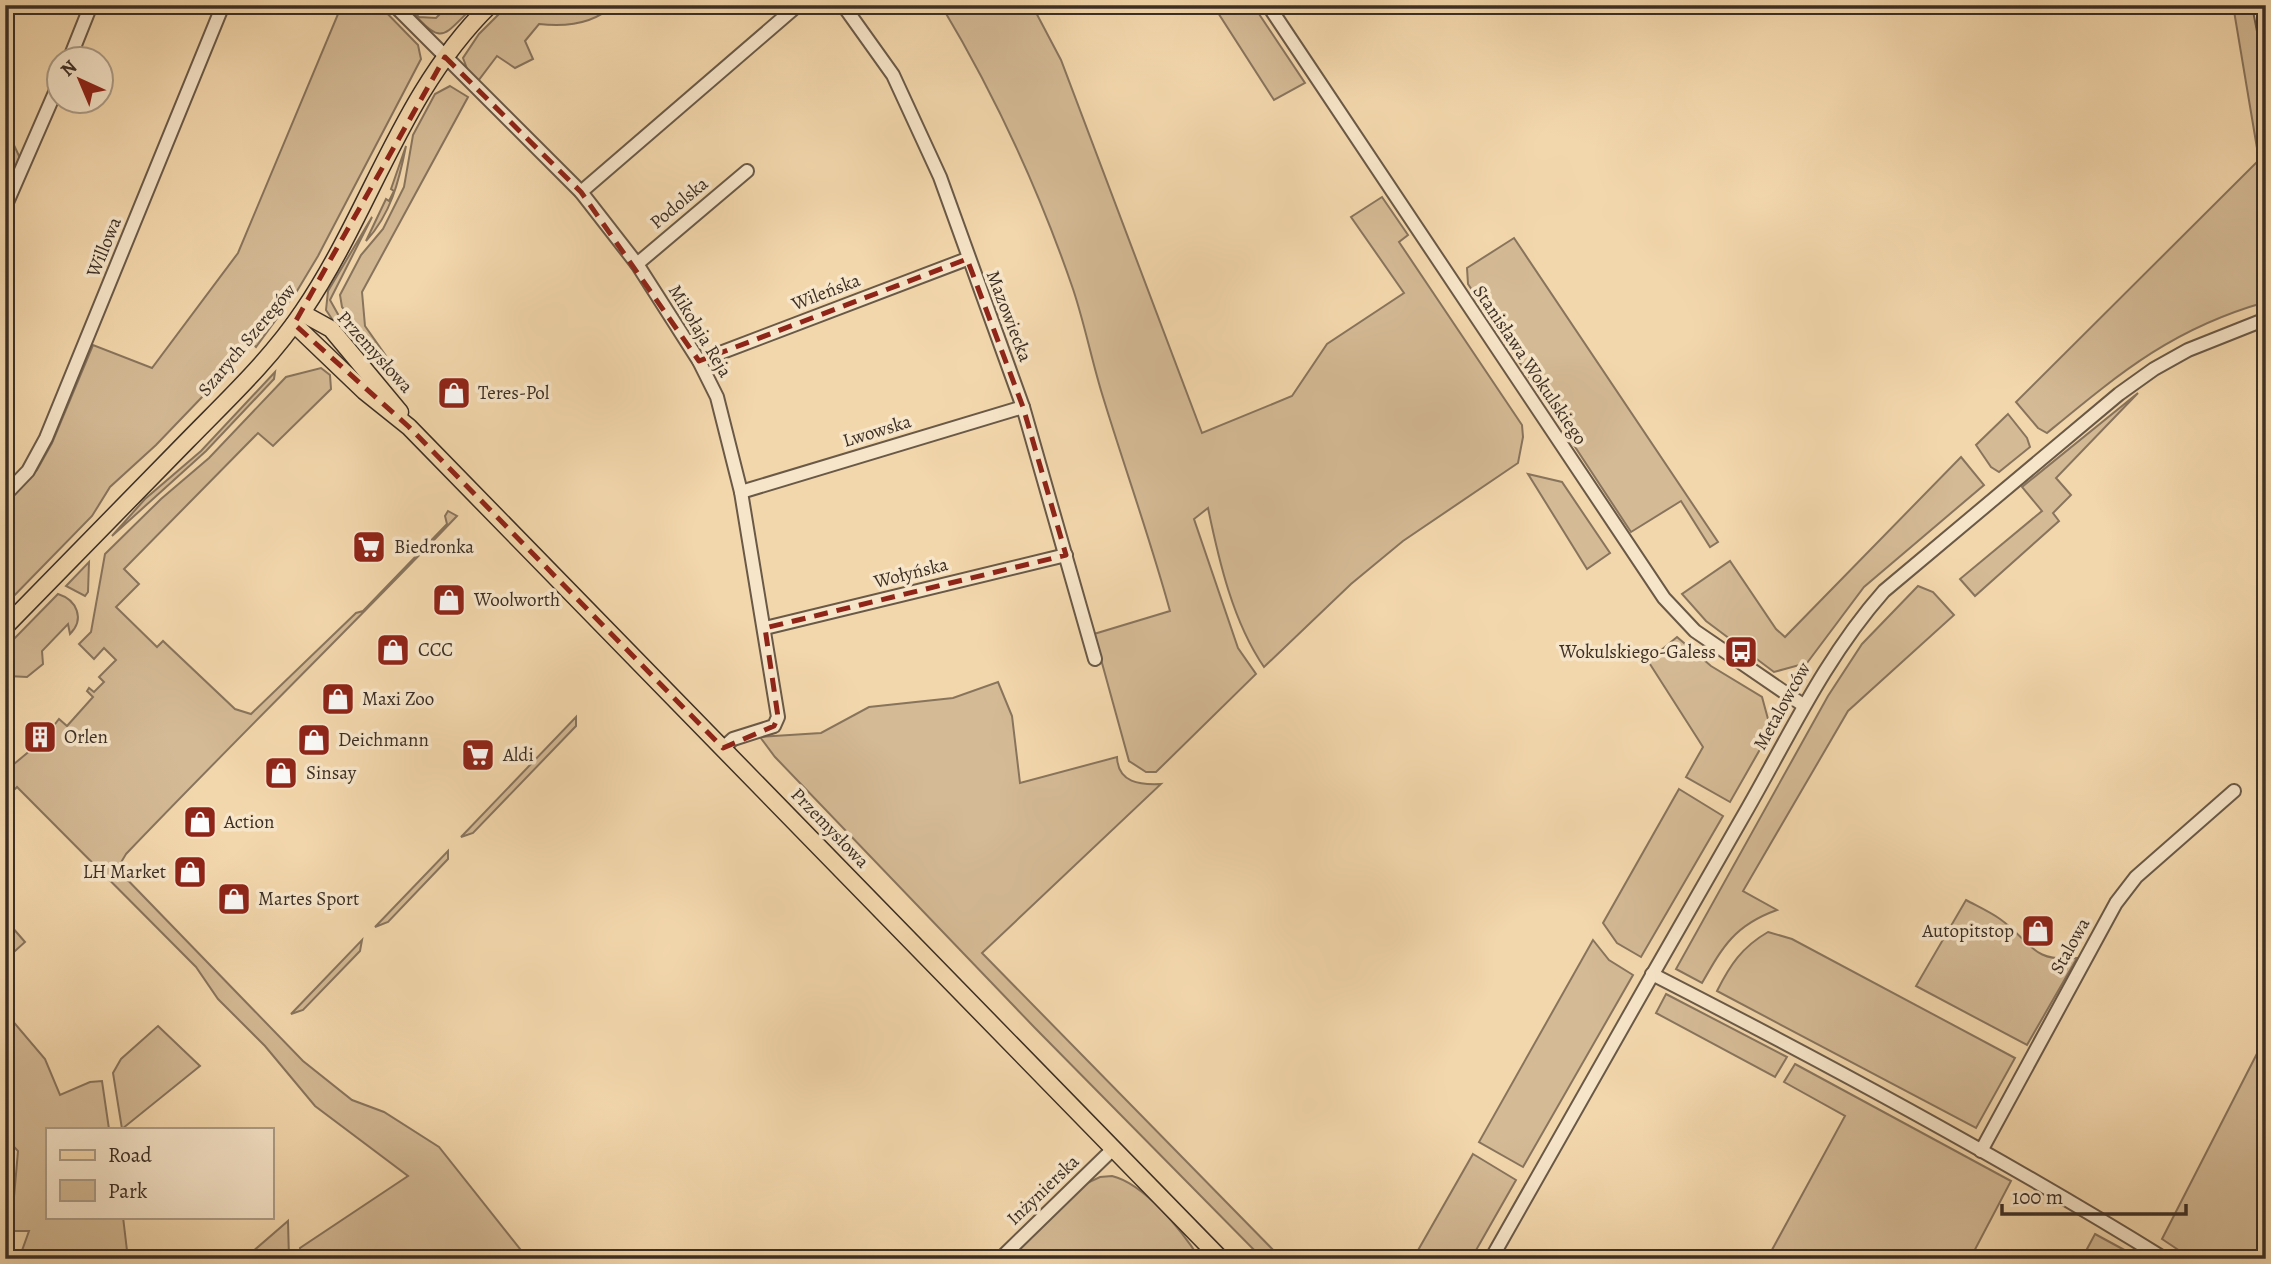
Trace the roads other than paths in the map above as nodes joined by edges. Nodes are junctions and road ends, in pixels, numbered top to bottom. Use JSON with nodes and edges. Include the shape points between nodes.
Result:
{"nodes":[{"id":1,"x":91,"y":5,"type":"edge"},
{"id":2,"x":223,"y":5,"type":"edge"},
{"id":3,"x":394,"y":5,"type":"edge"},
{"id":4,"x":490,"y":5,"type":"edge"},
{"id":5,"x":798,"y":5,"type":"edge"},
{"id":6,"x":843,"y":5,"type":"edge"},
{"id":7,"x":1268,"y":5,"type":"edge"},
{"id":8,"x":2259,"y":5,"type":"edge"},
{"id":9,"x":2266,"y":41,"type":"edge"},
{"id":10,"x":75,"y":46,"type":"edge"},
{"id":11,"x":445,"y":57,"type":"junction"},
{"id":12,"x":46,"y":113,"type":"edge"},
{"id":13,"x":747,"y":171,"type":"dead end"},
{"id":14,"x":582,"y":192,"type":"junction"},
{"id":15,"x":5,"y":207,"type":"edge"},
{"id":16,"x":967,"y":260,"type":"junction"},
{"id":17,"x":636,"y":264,"type":"junction"},
{"id":18,"x":298,"y":318,"type":"junction"},
{"id":19,"x":2266,"y":319,"type":"edge"},
{"id":20,"x":699,"y":361,"type":"junction"},
{"id":21,"x":1023,"y":407,"type":"junction"},
{"id":22,"x":409,"y":427,"type":"junction"},
{"id":23,"x":741,"y":492,"type":"junction"},
{"id":24,"x":5,"y":495,"type":"edge"},
{"id":25,"x":1066,"y":555,"type":"junction"},
{"id":26,"x":5,"y":627,"type":"edge"},
{"id":27,"x":765,"y":628,"type":"junction"},
{"id":28,"x":1095,"y":659,"type":"dead end"},
{"id":29,"x":1803,"y":705,"type":"junction"},
{"id":30,"x":723,"y":748,"type":"junction"},
{"id":31,"x":2234,"y":791,"type":"dead end"},
{"id":32,"x":1652,"y":974,"type":"junction"},
{"id":33,"x":1114,"y":1148,"type":"junction"},
{"id":34,"x":1981,"y":1151,"type":"junction"},
{"id":35,"x":1000,"y":1259,"type":"edge"},
{"id":36,"x":1221,"y":1259,"type":"edge"},
{"id":37,"x":1492,"y":1259,"type":"edge"},
{"id":38,"x":2165,"y":1259,"type":"edge"}],
"edges":[{"from":1,"to":10,"type":"street"},
{"from":2,"to":24,"type":"street","name":"Willowa","via":[[46,438],[28,471]]},
{"from":3,"to":11,"type":"street","name":"Mikołaja Reja"},
{"from":4,"to":11,"type":"main road","name":"Szarych Szeregów"},
{"from":5,"to":14,"type":"street"},
{"from":6,"to":16,"type":"street","name":"Mazowiecka","via":[[893,75],[940,177]]},
{"from":7,"to":29,"type":"street","name":"Stanisława Wokulskiego","via":[[1664,598],[1695,631]]},
{"from":8,"to":9,"type":"street"},
{"from":11,"to":14,"type":"street","name":"Mikołaja Reja"},
{"from":11,"to":18,"type":"main road","name":"Szarych Szeregów","via":[[415,101],[348,233]]},
{"from":12,"to":15,"type":"street"},
{"from":13,"to":17,"type":"street","name":"Podolska"},
{"from":14,"to":17,"type":"street","name":"Mikołaja Reja"},
{"from":16,"to":20,"type":"street","name":"Wileńska"},
{"from":16,"to":21,"type":"street","name":"Mazowiecka"},
{"from":17,"to":20,"type":"street","name":"Mikołaja Reja"},
{"from":18,"to":22,"type":"main road","name":"Przemysłowa","via":[[364,391]]},
{"from":18,"to":22,"type":"main road","name":"Przemysłowa","via":[[331,329]]},
{"from":18,"to":26,"type":"main road","name":"Szarych Szeregów","via":[[205,422]]},
{"from":19,"to":29,"type":"street","name":"Metalowców","via":[[2154,369],[1995,497],[1884,591],[1839,645]]},
{"from":20,"to":23,"type":"street","name":"Mikołaja Reja","via":[[717,397]]},
{"from":21,"to":23,"type":"street","name":"Lwowska"},
{"from":21,"to":25,"type":"street","name":"Mazowiecka"},
{"from":22,"to":30,"type":"main road","name":"Przemysłowa"},
{"from":23,"to":27,"type":"street","name":"Mikołaja Reja"},
{"from":25,"to":27,"type":"street","name":"Wołyńska"},
{"from":25,"to":28,"type":"street","name":"Mazowiecka"},
{"from":27,"to":30,"type":"street","name":"Mikołaja Reja","via":[[778,717],[774,726],[733,739]]},
{"from":29,"to":32,"type":"street","name":"Metalowców"},
{"from":30,"to":33,"type":"main road","name":"Przemysłowa"},
{"from":31,"to":34,"type":"street","name":"Stalowa","via":[[2136,877],[2116,903]]},
{"from":32,"to":34,"type":"street","via":[[1797,1048]]},
{"from":32,"to":37,"type":"street","name":"Metalowców"},
{"from":33,"to":35,"type":"street","name":"Inżynierska"},
{"from":33,"to":36,"type":"main road","name":"Przemysłowa"},
{"from":34,"to":38,"type":"street"}]}
